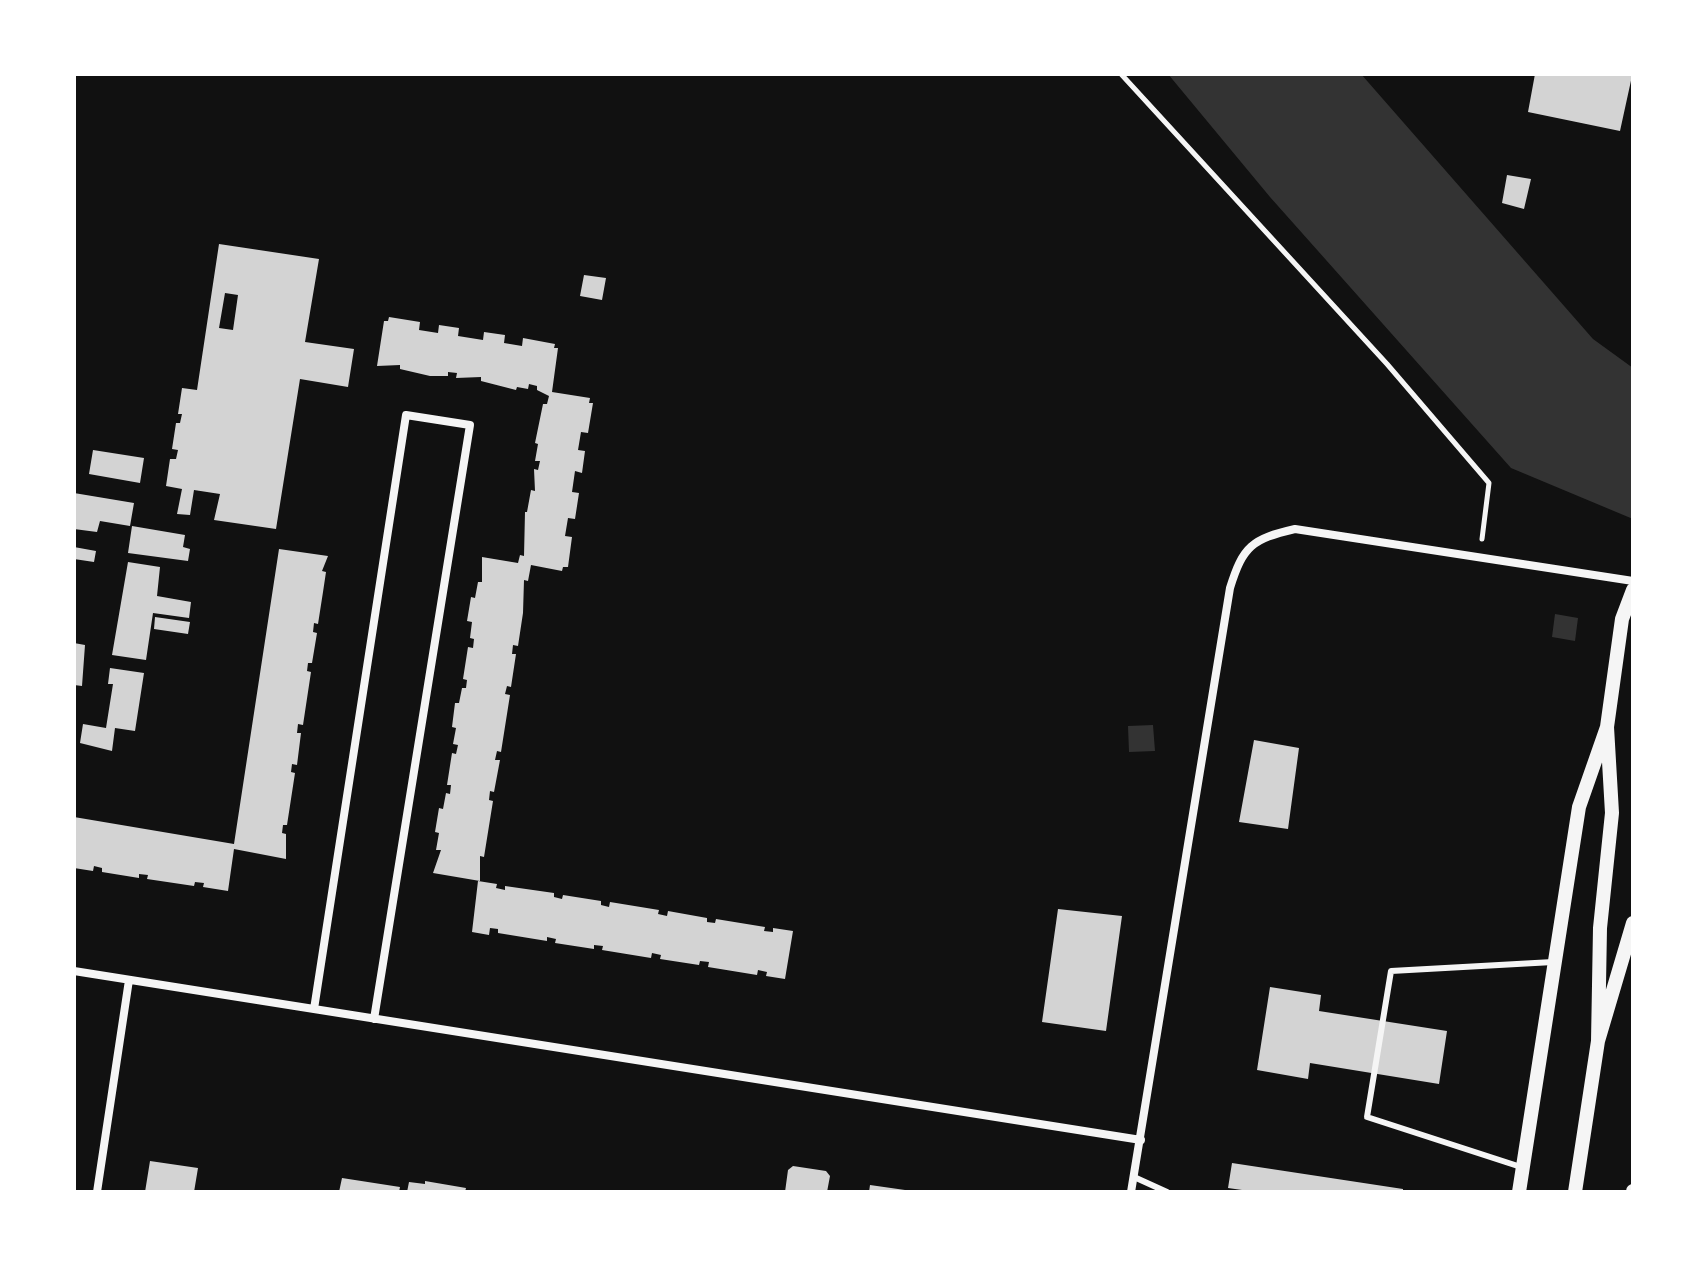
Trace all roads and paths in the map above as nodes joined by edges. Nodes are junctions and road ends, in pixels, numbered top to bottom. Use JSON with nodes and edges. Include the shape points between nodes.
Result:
{"nodes":[{"id":1,"x":1121,"y":74,"type":"edge"},
{"id":2,"x":1480,"y":557,"type":"junction"},
{"id":3,"x":1633,"y":581,"type":"edge"},
{"id":4,"x":1633,"y":590,"type":"edge"},
{"id":5,"x":1607,"y":727,"type":"junction"},
{"id":6,"x":1633,"y":923,"type":"edge"},
{"id":7,"x":1553,"y":962,"type":"junction"},
{"id":8,"x":74,"y":971,"type":"edge"},
{"id":9,"x":129,"y":980,"type":"junction"},
{"id":10,"x":314,"y":1009,"type":"junction"},
{"id":11,"x":374,"y":1019,"type":"junction"},
{"id":12,"x":1598,"y":1041,"type":"junction"},
{"id":13,"x":1141,"y":1140,"type":"junction"},
{"id":14,"x":1522,"y":1167,"type":"junction"},
{"id":15,"x":1134,"y":1177,"type":"junction"},
{"id":16,"x":97,"y":1192,"type":"edge"},
{"id":17,"x":1131,"y":1192,"type":"edge"},
{"id":18,"x":1167,"y":1192,"type":"edge"},
{"id":19,"x":1519,"y":1192,"type":"edge"},
{"id":20,"x":1575,"y":1192,"type":"edge"}],
"edges":[{"from":1,"to":2,"type":"path","via":[[1489,483]]},
{"from":2,"to":3,"type":"street"},
{"from":2,"to":13,"type":"street","via":[[1295,529],[1265,536],[1241,554],[1230,588]]},
{"from":4,"to":5,"type":"street","via":[[1622,619]]},
{"from":5,"to":7,"type":"street","via":[[1579,807]]},
{"from":5,"to":12,"type":"street","via":[[1612,813],[1600,928]]},
{"from":6,"to":12,"type":"street"},
{"from":7,"to":14,"type":"street"},
{"from":7,"to":14,"type":"lane","via":[[1391,971],[1367,1117]]},
{"from":8,"to":9,"type":"street"},
{"from":9,"to":10,"type":"street"},
{"from":9,"to":16,"type":"street"},
{"from":10,"to":11,"type":"street"},
{"from":10,"to":11,"type":"street","via":[[406,415],[470,425]]},
{"from":11,"to":13,"type":"street"},
{"from":12,"to":20,"type":"street"},
{"from":13,"to":15,"type":"street"},
{"from":14,"to":19,"type":"street"},
{"from":15,"to":17,"type":"street"},
{"from":15,"to":18,"type":"lane"}]}
